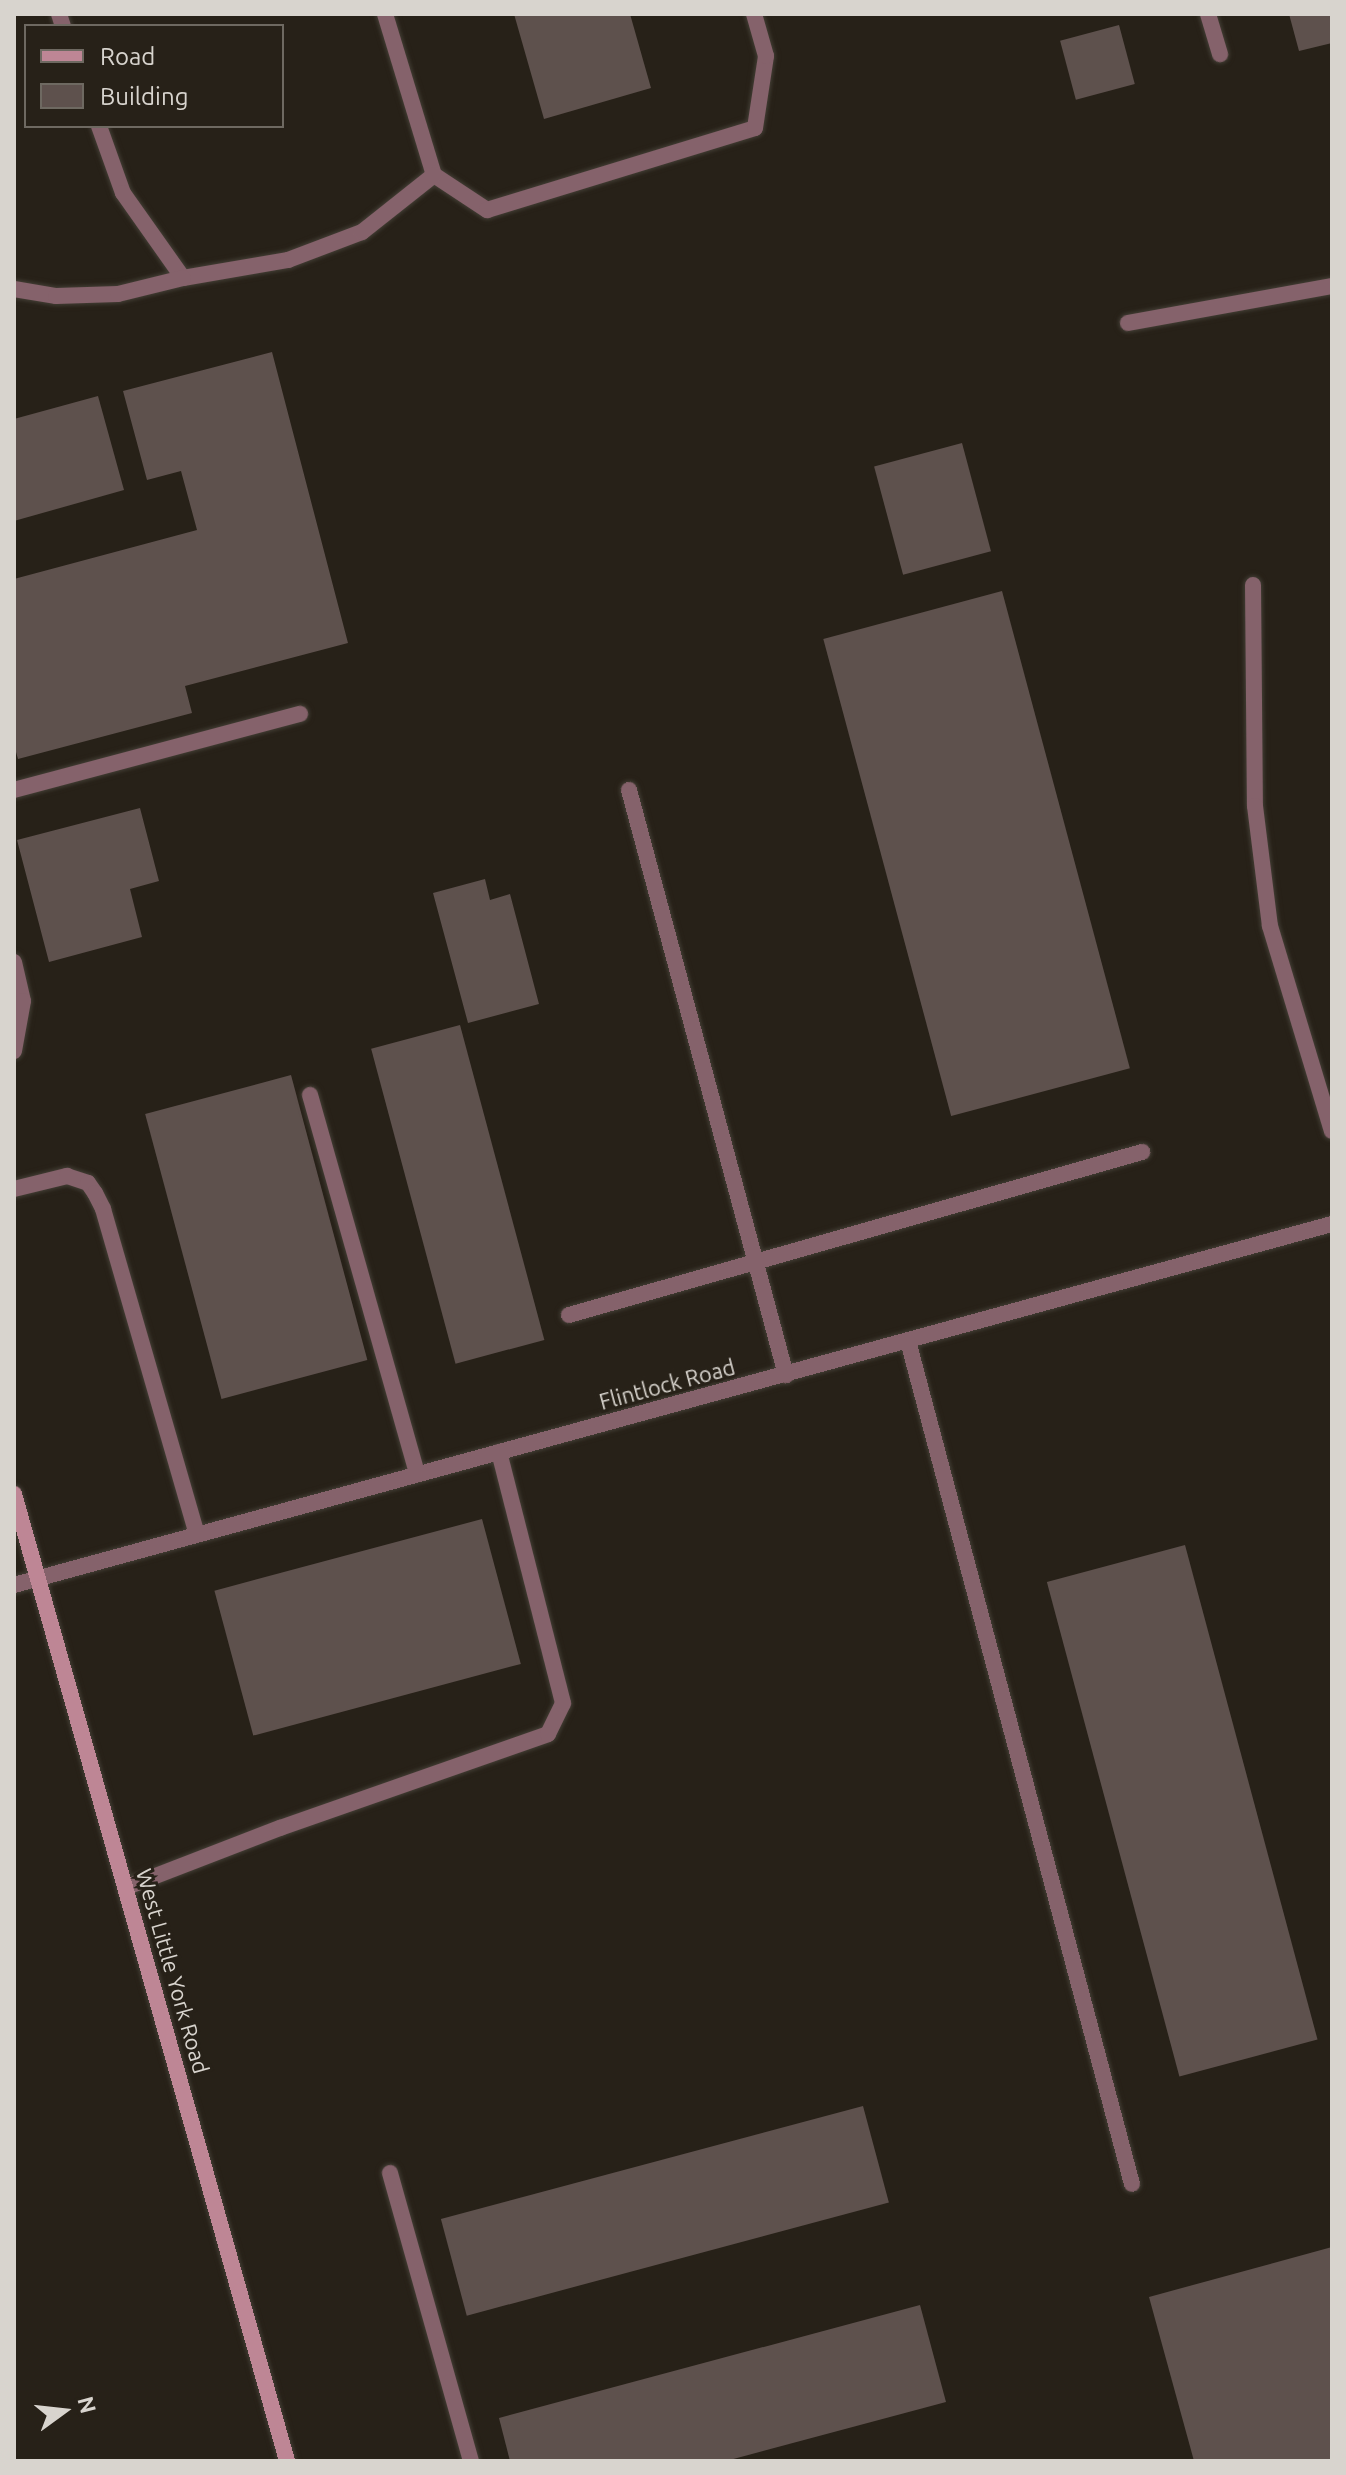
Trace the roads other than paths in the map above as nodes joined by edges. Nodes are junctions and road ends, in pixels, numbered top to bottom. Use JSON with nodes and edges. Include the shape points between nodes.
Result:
{"nodes":[{"id":1,"x":385,"y":14,"type":"edge"},
{"id":2,"x":754,"y":14,"type":"edge"},
{"id":3,"x":1208,"y":14,"type":"edge"},
{"id":4,"x":1220,"y":54,"type":"dead end"},
{"id":5,"x":100,"y":128,"type":"edge"},
{"id":6,"x":434,"y":175,"type":"junction"},
{"id":7,"x":183,"y":278,"type":"junction"},
{"id":8,"x":1332,"y":286,"type":"edge"},
{"id":9,"x":14,"y":289,"type":"edge"},
{"id":10,"x":1128,"y":323,"type":"dead end"},
{"id":11,"x":1253,"y":585,"type":"dead end"},
{"id":12,"x":300,"y":714,"type":"dead end"},
{"id":13,"x":14,"y":790,"type":"edge"},
{"id":14,"x":629,"y":790,"type":"dead end"},
{"id":15,"x":14,"y":962,"type":"edge"},
{"id":16,"x":14,"y":1051,"type":"edge"},
{"id":17,"x":310,"y":1095,"type":"dead end"},
{"id":18,"x":1332,"y":1131,"type":"edge"},
{"id":19,"x":1142,"y":1152,"type":"dead end"},
{"id":20,"x":14,"y":1189,"type":"edge"},
{"id":21,"x":1332,"y":1224,"type":"edge"},
{"id":22,"x":755,"y":1262,"type":"junction"},
{"id":23,"x":569,"y":1315,"type":"dead end"},
{"id":24,"x":908,"y":1341,"type":"junction"},
{"id":25,"x":786,"y":1375,"type":"junction"},
{"id":26,"x":499,"y":1452,"type":"junction"},
{"id":27,"x":417,"y":1474,"type":"junction"},
{"id":28,"x":14,"y":1494,"type":"edge"},
{"id":29,"x":197,"y":1534,"type":"junction"},
{"id":30,"x":37,"y":1579,"type":"junction"},
{"id":31,"x":14,"y":1585,"type":"edge"},
{"id":32,"x":127,"y":1887,"type":"junction"},
{"id":33,"x":390,"y":2173,"type":"dead end"},
{"id":34,"x":1132,"y":2184,"type":"dead end"},
{"id":35,"x":287,"y":2461,"type":"edge"},
{"id":36,"x":471,"y":2461,"type":"edge"}],
"edges":[{"from":1,"to":6,"type":"street"},
{"from":2,"to":6,"type":"street","via":[[766,56],[755,128],[487,210]]},
{"from":3,"to":4,"type":"street"},
{"from":5,"to":7,"type":"street","via":[[123,193]]},
{"from":6,"to":7,"type":"street","via":[[362,232],[288,260]]},
{"from":7,"to":9,"type":"street","via":[[118,294],[56,296]]},
{"from":8,"to":10,"type":"street"},
{"from":11,"to":18,"type":"street","via":[[1255,806],[1270,926]]},
{"from":12,"to":13,"type":"street"},
{"from":14,"to":22,"type":"street"},
{"from":15,"to":16,"type":"street","via":[[23,1001]]},
{"from":17,"to":27,"type":"street"},
{"from":19,"to":22,"type":"street"},
{"from":20,"to":29,"type":"street","via":[[48,1179],[77,1178],[88,1183],[99,1201]]},
{"from":21,"to":24,"type":"street","name":"Flintlock Road"},
{"from":22,"to":23,"type":"street"},
{"from":22,"to":25,"type":"street"},
{"from":24,"to":25,"type":"street","name":"Flintlock Road"},
{"from":24,"to":34,"type":"street"},
{"from":25,"to":26,"type":"street","name":"Flintlock Road"},
{"from":26,"to":27,"type":"street","name":"Flintlock Road"},
{"from":26,"to":32,"type":"street","via":[[563,1703],[548,1734]]},
{"from":27,"to":29,"type":"street","name":"Flintlock Road"},
{"from":28,"to":30,"type":"main road","name":"West Little York Road"},
{"from":29,"to":30,"type":"street","name":"Flintlock Road"},
{"from":30,"to":31,"type":"street","name":"Flintlock Road"},
{"from":30,"to":32,"type":"main road","name":"West Little York Road"},
{"from":32,"to":35,"type":"main road","name":"West Little York Road"},
{"from":33,"to":36,"type":"street"}]}
